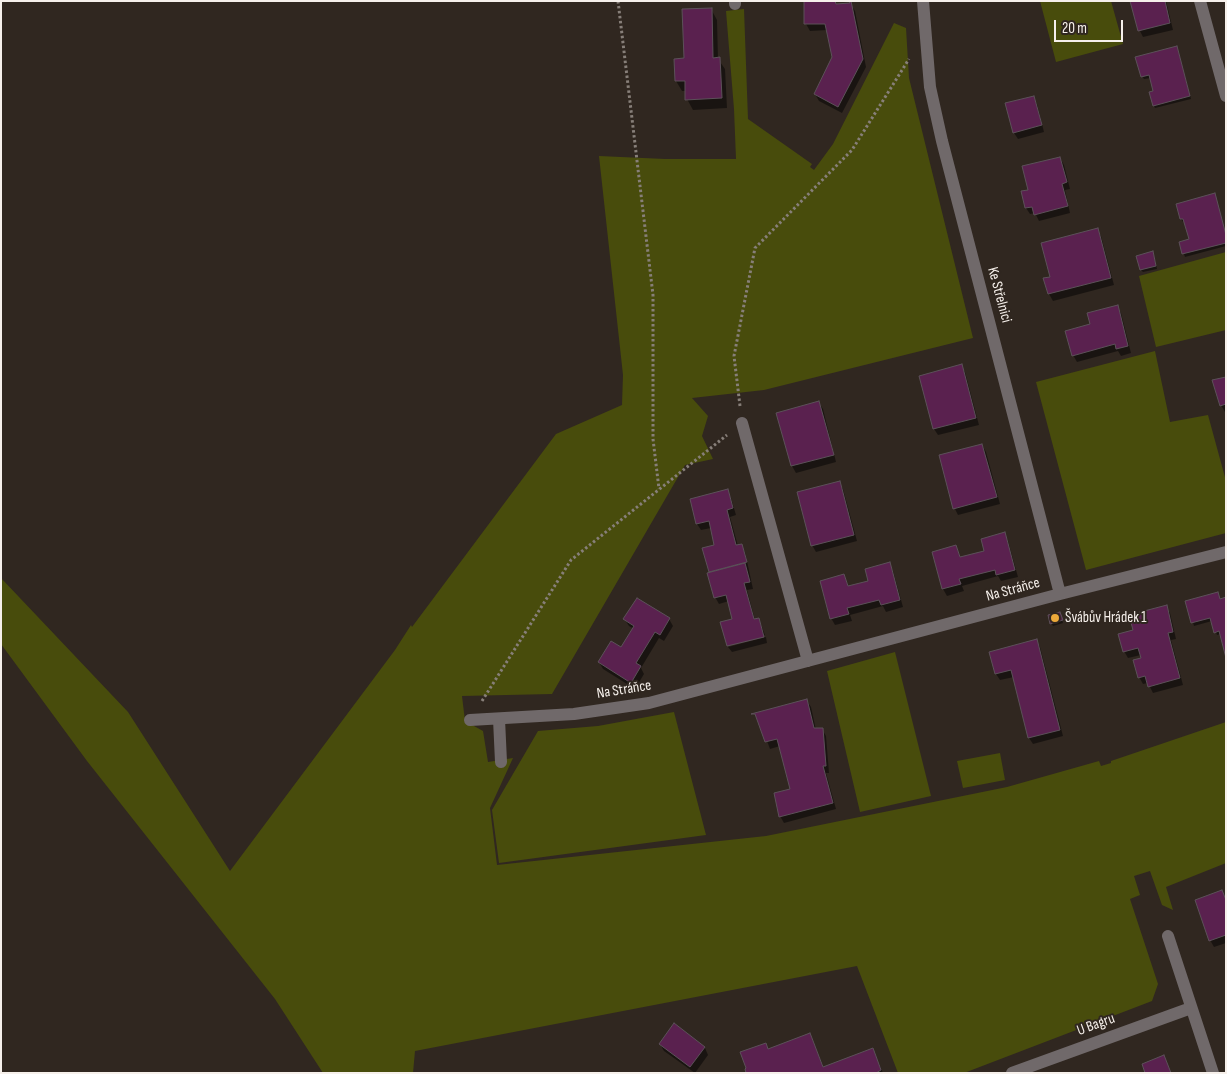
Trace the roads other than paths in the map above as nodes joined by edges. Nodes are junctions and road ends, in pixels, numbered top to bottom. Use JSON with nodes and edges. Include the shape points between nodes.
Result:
{"nodes":[{"id":1,"x":923,"y":1,"type":"edge"},
{"id":2,"x":1200,"y":1,"type":"edge"},
{"id":3,"x":1226,"y":96,"type":"edge"},
{"id":4,"x":742,"y":423,"type":"road end"},
{"id":5,"x":1226,"y":552,"type":"edge"},
{"id":6,"x":1060,"y":594,"type":"junction"},
{"id":7,"x":808,"y":661,"type":"junction"},
{"id":8,"x":499,"y":719,"type":"junction"},
{"id":9,"x":470,"y":720,"type":"road end"},
{"id":10,"x":501,"y":762,"type":"dead end"},
{"id":11,"x":1168,"y":936,"type":"dead end"},
{"id":12,"x":1191,"y":1008,"type":"junction"},
{"id":13,"x":1012,"y":1073,"type":"edge"},
{"id":14,"x":1213,"y":1073,"type":"edge"}],
"edges":[{"from":1,"to":6,"type":"street","name":"Ke Střelnici","via":[[930,87],[942,141]]},
{"from":2,"to":3,"type":"street"},
{"from":4,"to":7,"type":"street"},
{"from":5,"to":6,"type":"street","name":"Na Stráňce"},
{"from":6,"to":7,"type":"street","name":"Na Stráňce"},
{"from":7,"to":8,"type":"street","name":"Na Stráňce","via":[[649,704]]},
{"from":8,"to":9,"type":"street","name":"Na Stráňce"},
{"from":8,"to":10,"type":"street"},
{"from":11,"to":12,"type":"street"},
{"from":12,"to":13,"type":"street","name":"U Bagru"},
{"from":12,"to":14,"type":"street"}]}
